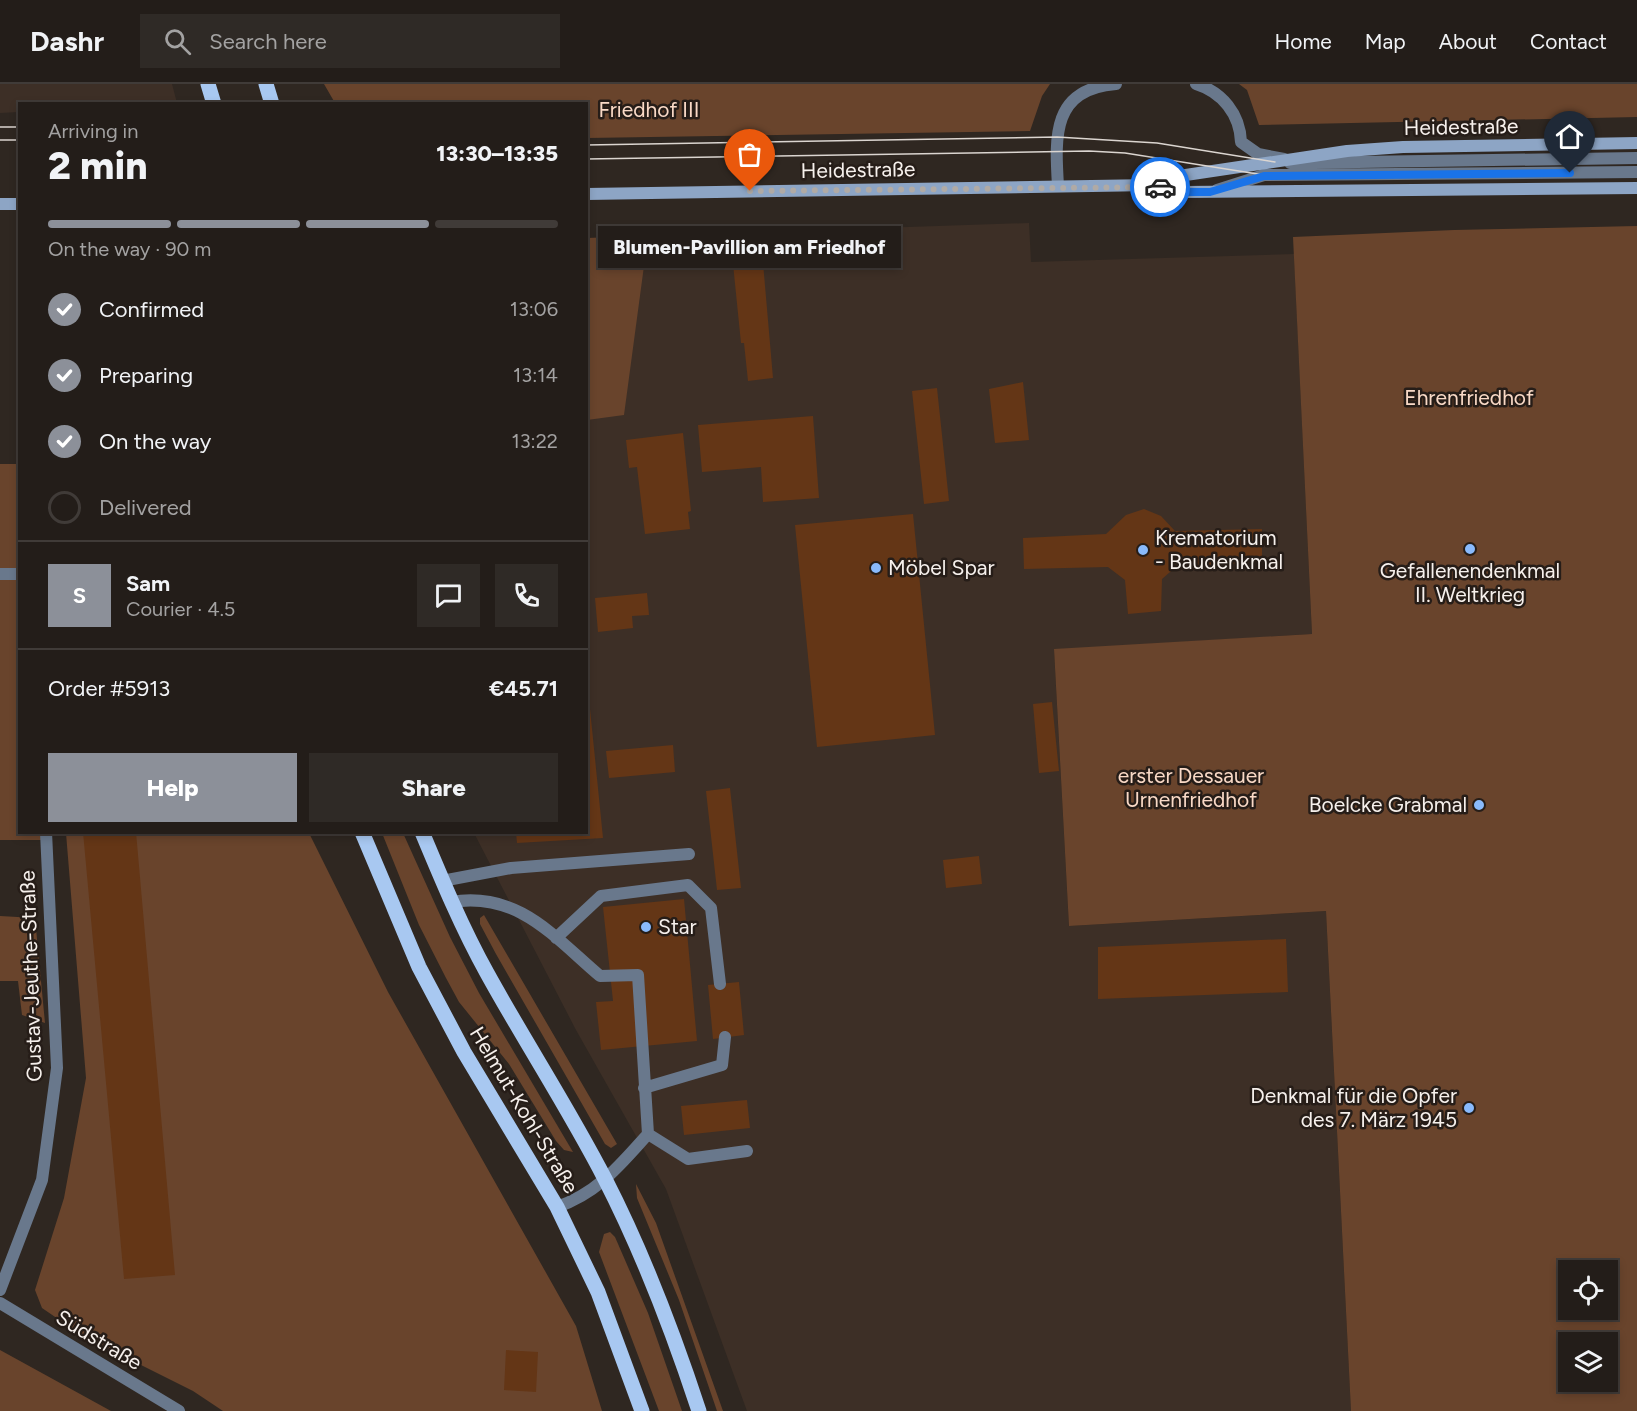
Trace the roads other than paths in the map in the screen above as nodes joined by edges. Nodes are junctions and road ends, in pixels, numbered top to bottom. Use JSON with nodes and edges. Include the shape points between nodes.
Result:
{"nodes":[{"id":1,"x":208,"y":84,"type":"edge"},
{"id":2,"x":266,"y":84,"type":"edge"},
{"id":3,"x":1116,"y":84,"type":"edge"},
{"id":4,"x":1196,"y":84,"type":"edge"},
{"id":5,"x":213,"y":102,"type":"edge"},
{"id":6,"x":271,"y":102,"type":"edge"},
{"id":7,"x":1637,"y":143,"type":"edge"},
{"id":8,"x":1637,"y":158,"type":"edge"},
{"id":9,"x":1280,"y":161,"type":"junction"},
{"id":10,"x":1637,"y":172,"type":"edge"},
{"id":11,"x":1152,"y":185,"type":"junction"},
{"id":12,"x":1058,"y":186,"type":"junction"},
{"id":13,"x":1637,"y":188,"type":"edge"},
{"id":14,"x":1210,"y":192,"type":"junction"},
{"id":15,"x":588,"y":194,"type":"edge"},
{"id":16,"x":0,"y":204,"type":"edge"},
{"id":17,"x":18,"y":204,"type":"edge"},
{"id":18,"x":0,"y":574,"type":"edge"},
{"id":19,"x":18,"y":574,"type":"edge"},
{"id":20,"x":46,"y":834,"type":"edge"},
{"id":21,"x":363,"y":834,"type":"edge"},
{"id":22,"x":423,"y":834,"type":"edge"},
{"id":23,"x":689,"y":854,"type":"dead end"},
{"id":24,"x":442,"y":881,"type":"junction"},
{"id":25,"x":451,"y":902,"type":"junction"},
{"id":26,"x":556,"y":938,"type":"junction"},
{"id":27,"x":720,"y":984,"type":"dead end"},
{"id":28,"x":726,"y":1037,"type":"dead end"},
{"id":29,"x":644,"y":1088,"type":"junction"},
{"id":30,"x":648,"y":1134,"type":"junction"},
{"id":31,"x":747,"y":1151,"type":"dead end"},
{"id":32,"x":606,"y":1181,"type":"junction"},
{"id":33,"x":557,"y":1207,"type":"junction"},
{"id":34,"x":0,"y":1290,"type":"edge"},
{"id":35,"x":0,"y":1303,"type":"edge"},
{"id":36,"x":179,"y":1411,"type":"edge"},
{"id":37,"x":642,"y":1411,"type":"edge"},
{"id":38,"x":699,"y":1411,"type":"edge"}],
"edges":[{"from":1,"to":5,"type":"main road"},
{"from":2,"to":6,"type":"main road"},
{"from":3,"to":12,"type":"street","via":[[1097,86],[1067,106],[1060,118]]},
{"from":4,"to":9,"type":"street","name":"Heidestraße","via":[[1210,88],[1229,104],[1241,132],[1241,142],[1257,154]]},
{"from":7,"to":9,"type":"main road","name":"Heidestraße","via":[[1403,147]]},
{"from":8,"to":9,"type":"street"},
{"from":9,"to":11,"type":"main road","name":"Heidestraße","via":[[1179,176]]},
{"from":10,"to":14,"type":"street","via":[[1264,176]]},
{"from":11,"to":12,"type":"main road","name":"Heidestraße"},
{"from":11,"to":14,"type":"main road","name":"Heidestraße","via":[[1183,192]]},
{"from":12,"to":15,"type":"main road","name":"Heidestraße"},
{"from":13,"to":14,"type":"main road","name":"Heidestraße"},
{"from":16,"to":17,"type":"main road"},
{"from":18,"to":19,"type":"street"},
{"from":20,"to":34,"type":"street","name":"Gustav-Jeuthe-Straße","via":[[57,1068],[42,1180]]},
{"from":21,"to":33,"type":"main road","name":"Helmut-Kohl-Straße","via":[[419,967],[464,1052]]},
{"from":22,"to":24,"type":"main road","name":"Helmut-Kohl-Straße"},
{"from":23,"to":24,"type":"street","via":[[511,868]]},
{"from":24,"to":25,"type":"main road","name":"Helmut-Kohl-Straße"},
{"from":25,"to":26,"type":"street","via":[[486,899],[519,909]]},
{"from":25,"to":32,"type":"main road","name":"Helmut-Kohl-Straße","via":[[486,972]]},
{"from":26,"to":27,"type":"street","via":[[601,896],[688,885],[711,908]]},
{"from":26,"to":29,"type":"street","via":[[600,976],[638,975]]},
{"from":28,"to":29,"type":"street","via":[[722,1065]]},
{"from":29,"to":30,"type":"street"},
{"from":30,"to":31,"type":"street","via":[[688,1159]]},
{"from":30,"to":32,"type":"street"},
{"from":32,"to":33,"type":"street"},
{"from":32,"to":38,"type":"main road","name":"Helmut-Kohl-Straße","via":[[647,1269]]},
{"from":33,"to":37,"type":"main road","name":"Helmut-Kohl-Straße","via":[[598,1292]]},
{"from":35,"to":36,"type":"street","name":"Südstraße"}]}
